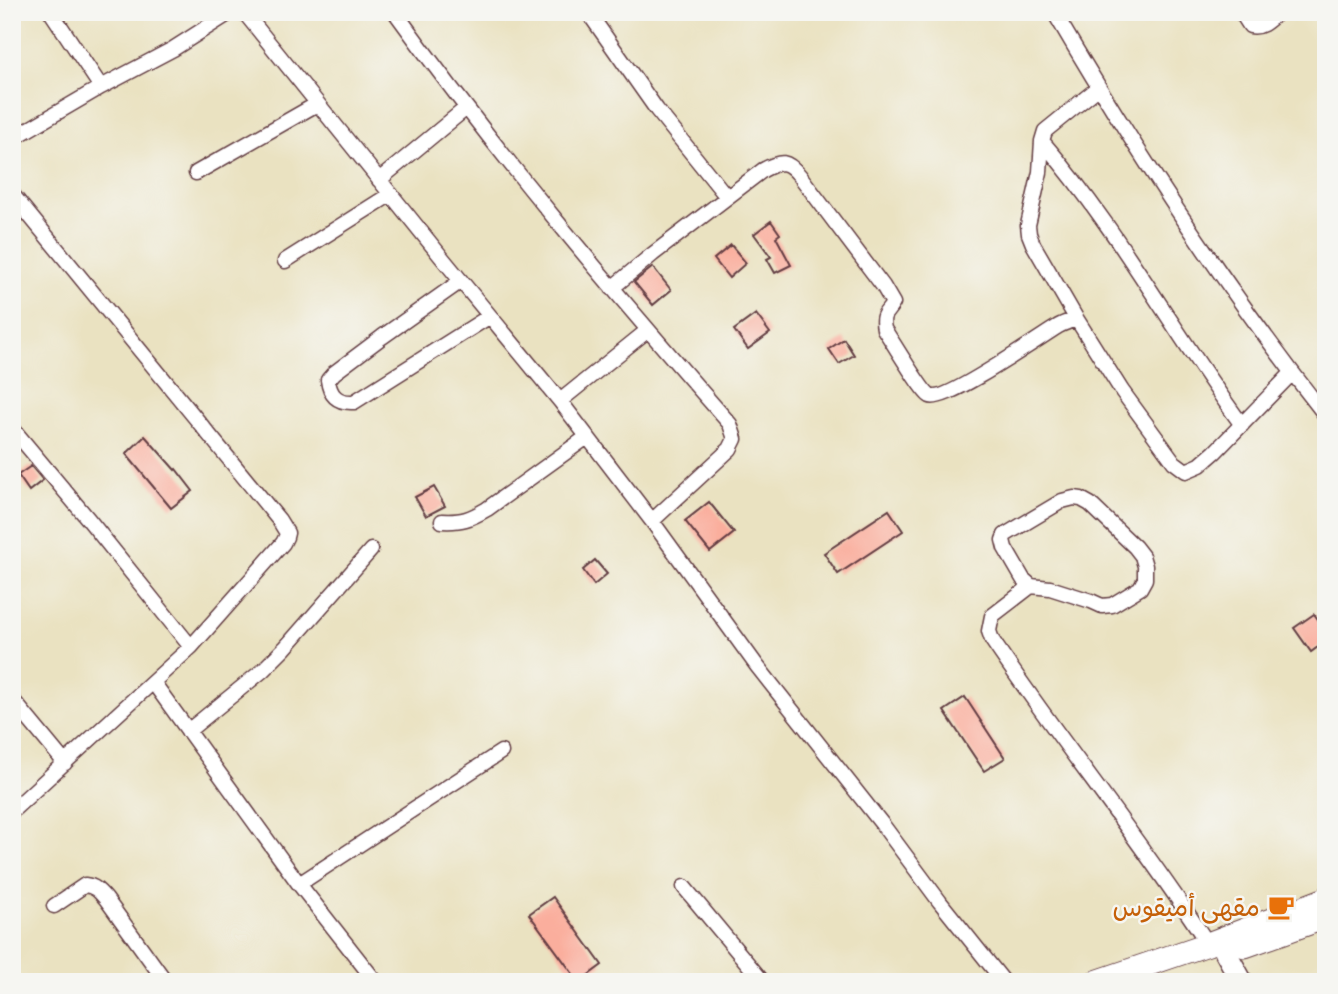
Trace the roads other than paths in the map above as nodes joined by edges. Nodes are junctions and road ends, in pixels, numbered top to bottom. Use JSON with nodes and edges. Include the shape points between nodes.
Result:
{"nodes":[{"id":1,"x":51,"y":12,"type":"edge"},
{"id":2,"x":231,"y":12,"type":"edge"},
{"id":3,"x":244,"y":12,"type":"edge"},
{"id":4,"x":395,"y":12,"type":"edge"},
{"id":5,"x":588,"y":12,"type":"edge"},
{"id":6,"x":1054,"y":12,"type":"edge"},
{"id":7,"x":1241,"y":12,"type":"edge"},
{"id":8,"x":1278,"y":12,"type":"edge"},
{"id":9,"x":102,"y":87,"type":"junction"},
{"id":10,"x":1098,"y":88,"type":"junction"},
{"id":11,"x":317,"y":104,"type":"junction"},
{"id":12,"x":465,"y":109,"type":"junction"},
{"id":13,"x":12,"y":139,"type":"edge"},
{"id":14,"x":1042,"y":141,"type":"junction"},
{"id":15,"x":196,"y":173,"type":"dead end"},
{"id":16,"x":379,"y":180,"type":"junction"},
{"id":17,"x":12,"y":194,"type":"edge"},
{"id":18,"x":391,"y":194,"type":"junction"},
{"id":19,"x":727,"y":197,"type":"junction"},
{"id":20,"x":285,"y":261,"type":"dead end"},
{"id":21,"x":461,"y":281,"type":"junction"},
{"id":22,"x":612,"y":288,"type":"junction"},
{"id":23,"x":490,"y":316,"type":"junction"},
{"id":24,"x":1076,"y":318,"type":"junction"},
{"id":25,"x":648,"y":330,"type":"junction"},
{"id":26,"x":1292,"y":373,"type":"junction"},
{"id":27,"x":560,"y":401,"type":"junction"},
{"id":28,"x":1326,"y":416,"type":"edge"},
{"id":29,"x":1242,"y":425,"type":"junction"},
{"id":30,"x":12,"y":428,"type":"edge"},
{"id":31,"x":587,"y":437,"type":"junction"},
{"id":32,"x":442,"y":521,"type":"dead end"},
{"id":33,"x":652,"y":521,"type":"junction"},
{"id":34,"x":371,"y":550,"type":"dead end"},
{"id":35,"x":1031,"y":586,"type":"junction"},
{"id":36,"x":191,"y":647,"type":"junction"},
{"id":37,"x":153,"y":682,"type":"junction"},
{"id":38,"x":12,"y":699,"type":"edge"},
{"id":39,"x":188,"y":732,"type":"junction"},
{"id":40,"x":500,"y":752,"type":"dead end"},
{"id":41,"x":65,"y":763,"type":"junction"},
{"id":42,"x":13,"y":810,"type":"edge"},
{"id":43,"x":299,"y":884,"type":"junction"},
{"id":44,"x":684,"y":887,"type":"dead end"},
{"id":45,"x":1326,"y":899,"type":"edge"},
{"id":46,"x":54,"y":906,"type":"dead end"},
{"id":47,"x":1326,"y":917,"type":"edge"},
{"id":48,"x":1218,"y":945,"type":"junction"},
{"id":49,"x":166,"y":982,"type":"edge"},
{"id":50,"x":376,"y":982,"type":"edge"},
{"id":51,"x":763,"y":982,"type":"edge"},
{"id":52,"x":1004,"y":982,"type":"edge"},
{"id":53,"x":1096,"y":982,"type":"edge"},
{"id":54,"x":1143,"y":982,"type":"edge"},
{"id":55,"x":1242,"y":982,"type":"edge"}],
"edges":[{"from":1,"to":9,"type":"street"},
{"from":2,"to":9,"type":"street"},
{"from":3,"to":11,"type":"street"},
{"from":4,"to":12,"type":"street"},
{"from":5,"to":19,"type":"street","via":[[657,110]]},
{"from":6,"to":10,"type":"street"},
{"from":7,"to":8,"type":"street","via":[[1254,27]]},
{"from":9,"to":13,"type":"street"},
{"from":10,"to":14,"type":"street","via":[[1045,131]]},
{"from":10,"to":26,"type":"street","via":[[1207,255]]},
{"from":11,"to":15,"type":"street"},
{"from":11,"to":16,"type":"street"},
{"from":12,"to":16,"type":"street"},
{"from":12,"to":22,"type":"street"},
{"from":14,"to":24,"type":"street","via":[[1029,234]]},
{"from":14,"to":29,"type":"street","via":[[1104,221]]},
{"from":16,"to":18,"type":"street"},
{"from":17,"to":36,"type":"street","via":[[287,533]]},
{"from":18,"to":20,"type":"street"},
{"from":18,"to":21,"type":"street"},
{"from":19,"to":22,"type":"street"},
{"from":19,"to":24,"type":"street","via":[[772,165],[788,163],[889,295],[893,303],[884,313],[884,329],[930,396],[942,395],[975,378]]},
{"from":21,"to":23,"type":"street"},
{"from":21,"to":23,"type":"street","via":[[334,373],[328,380],[336,399],[354,402]]},
{"from":22,"to":25,"type":"street"},
{"from":23,"to":27,"type":"street"},
{"from":24,"to":29,"type":"street","via":[[1122,391],[1182,469],[1200,465]]},
{"from":25,"to":27,"type":"street"},
{"from":25,"to":33,"type":"street","via":[[730,424],[735,439],[721,459]]},
{"from":26,"to":28,"type":"street"},
{"from":26,"to":29,"type":"street"},
{"from":27,"to":31,"type":"street"},
{"from":30,"to":36,"type":"street"},
{"from":31,"to":32,"type":"street","via":[[487,509],[458,522]]},
{"from":31,"to":33,"type":"street"},
{"from":33,"to":52,"type":"street","via":[[757,666]]},
{"from":34,"to":39,"type":"street","via":[[277,656]]},
{"from":35,"to":35,"type":"street","via":[[1005,548],[1004,535],[1062,500],[1082,499],[1090,504],[1135,547],[1145,566],[1139,588],[1102,606]]},
{"from":35,"to":48,"type":"street","via":[[992,616],[992,640],[1180,901]]},
{"from":36,"to":37,"type":"street"},
{"from":37,"to":39,"type":"street"},
{"from":37,"to":41,"type":"street"},
{"from":38,"to":41,"type":"street"},
{"from":39,"to":43,"type":"street"},
{"from":40,"to":43,"type":"street"},
{"from":41,"to":42,"type":"street"},
{"from":43,"to":50,"type":"street"},
{"from":44,"to":51,"type":"street"},
{"from":45,"to":48,"type":"main road"},
{"from":46,"to":49,"type":"street","via":[[85,885],[98,889]]},
{"from":47,"to":48,"type":"main road"},
{"from":48,"to":53,"type":"main road"},
{"from":48,"to":54,"type":"main road"},
{"from":48,"to":55,"type":"street"}]}
